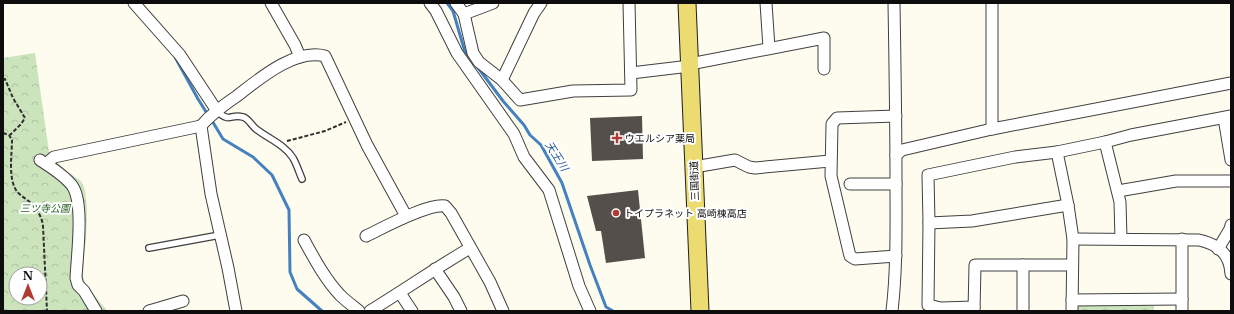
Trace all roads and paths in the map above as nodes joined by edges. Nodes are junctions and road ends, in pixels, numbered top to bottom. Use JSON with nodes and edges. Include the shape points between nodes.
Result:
{"nodes":[{"id":1,"x":134,"y":3,"type":"edge"},
{"id":2,"x":271,"y":3,"type":"edge"},
{"id":3,"x":430,"y":3,"type":"edge"},
{"id":4,"x":456,"y":3,"type":"edge"},
{"id":5,"x":493,"y":3,"type":"edge"},
{"id":6,"x":541,"y":3,"type":"edge"},
{"id":7,"x":629,"y":3,"type":"edge"},
{"id":8,"x":687,"y":3,"type":"edge"},
{"id":9,"x":766,"y":3,"type":"edge"},
{"id":10,"x":894,"y":3,"type":"edge"},
{"id":11,"x":992,"y":3,"type":"edge"},
{"id":12,"x":464,"y":14,"type":"junction"},
{"id":13,"x":769,"y":48,"type":"junction"},
{"id":14,"x":300,"y":57,"type":"junction"},
{"id":15,"x":690,"y":65,"type":"junction"},
{"id":16,"x":824,"y":69,"type":"dead end"},
{"id":17,"x":631,"y":73,"type":"junction"},
{"id":18,"x":3,"y":80,"type":"edge"},
{"id":19,"x":502,"y":80,"type":"junction"},
{"id":20,"x":1231,"y":83,"type":"edge"},
{"id":21,"x":217,"y":111,"type":"junction"},
{"id":22,"x":896,"y":116,"type":"junction"},
{"id":23,"x":1227,"y":117,"type":"edge"},
{"id":24,"x":354,"y":119,"type":"junction"},
{"id":25,"x":201,"y":126,"type":"junction"},
{"id":26,"x":992,"y":129,"type":"junction"},
{"id":27,"x":3,"y":133,"type":"edge"},
{"id":28,"x":9,"y":135,"type":"junction"},
{"id":29,"x":1105,"y":142,"type":"junction"},
{"id":30,"x":278,"y":144,"type":"junction"},
{"id":31,"x":1057,"y":152,"type":"junction"},
{"id":32,"x":896,"y":155,"type":"junction"},
{"id":33,"x":1231,"y":160,"type":"edge"},
{"id":34,"x":830,"y":161,"type":"junction"},
{"id":35,"x":694,"y":167,"type":"junction"},
{"id":36,"x":302,"y":179,"type":"dead end"},
{"id":37,"x":1231,"y":181,"type":"edge"},
{"id":38,"x":850,"y":184,"type":"dead end"},
{"id":39,"x":896,"y":184,"type":"junction"},
{"id":40,"x":1118,"y":191,"type":"junction"},
{"id":41,"x":1068,"y":205,"type":"junction"},
{"id":42,"x":406,"y":216,"type":"junction"},
{"id":43,"x":929,"y":223,"type":"junction"},
{"id":44,"x":1231,"y":225,"type":"edge"},
{"id":45,"x":220,"y":235,"type":"junction"},
{"id":46,"x":366,"y":236,"type":"dead end"},
{"id":47,"x":1073,"y":239,"type":"junction"},
{"id":48,"x":1121,"y":239,"type":"junction"},
{"id":49,"x":304,"y":240,"type":"dead end"},
{"id":50,"x":1182,"y":240,"type":"junction"},
{"id":51,"x":149,"y":248,"type":"dead end"},
{"id":52,"x":470,"y":248,"type":"junction"},
{"id":53,"x":1218,"y":248,"type":"junction"},
{"id":54,"x":896,"y":256,"type":"junction"},
{"id":55,"x":1023,"y":265,"type":"junction"},
{"id":56,"x":1072,"y":265,"type":"junction"},
{"id":57,"x":435,"y":269,"type":"junction"},
{"id":58,"x":1231,"y":274,"type":"edge"},
{"id":59,"x":400,"y":293,"type":"junction"},
{"id":60,"x":1182,"y":299,"type":"junction"},
{"id":61,"x":183,"y":301,"type":"dead end"},
{"id":62,"x":1072,"y":305,"type":"edge"},
{"id":63,"x":974,"y":309,"type":"edge"},
{"id":64,"x":47,"y":311,"type":"edge"},
{"id":65,"x":96,"y":311,"type":"edge"},
{"id":66,"x":148,"y":311,"type":"edge"},
{"id":67,"x":236,"y":311,"type":"edge"},
{"id":68,"x":359,"y":311,"type":"edge"},
{"id":69,"x":370,"y":311,"type":"edge"},
{"id":70,"x":412,"y":311,"type":"edge"},
{"id":71,"x":461,"y":311,"type":"edge"},
{"id":72,"x":503,"y":311,"type":"edge"},
{"id":73,"x":590,"y":311,"type":"edge"},
{"id":74,"x":700,"y":311,"type":"edge"},
{"id":75,"x":892,"y":311,"type":"edge"},
{"id":76,"x":1023,"y":311,"type":"edge"},
{"id":77,"x":1182,"y":311,"type":"edge"}],
"edges":[{"from":1,"to":21,"type":"street","via":[[180,55]]},
{"from":2,"to":14,"type":"street"},
{"from":3,"to":73,"type":"street","via":[[457,53],[514,134],[524,157],[549,190],[579,286]]},
{"from":4,"to":12,"type":"street"},
{"from":5,"to":12,"type":"street"},
{"from":6,"to":19,"type":"street"},
{"from":7,"to":17,"type":"street"},
{"from":8,"to":15,"type":"main road","name":"三国街道"},
{"from":9,"to":13,"type":"street"},
{"from":10,"to":22,"type":"street"},
{"from":11,"to":26,"type":"street"},
{"from":12,"to":19,"type":"street","via":[[473,53],[478,62]]},
{"from":13,"to":15,"type":"street"},
{"from":13,"to":16,"type":"street","via":[[824,38]]},
{"from":14,"to":21,"type":"street","via":[[266,74]]},
{"from":14,"to":24,"type":"street","via":[[319,54],[325,56]]},
{"from":15,"to":17,"type":"street"},
{"from":15,"to":35,"type":"main road","name":"三国街道"},
{"from":17,"to":19,"type":"street","via":[[631,90],[573,91],[520,100]]},
{"from":18,"to":28,"type":"path","via":[[5,79],[25,118]]},
{"from":20,"to":26,"type":"street"},
{"from":21,"to":25,"type":"street"},
{"from":21,"to":30,"type":"lane","via":[[223,117],[247,119],[255,129]]},
{"from":22,"to":32,"type":"street"},
{"from":22,"to":34,"type":"street","via":[[837,118],[832,124]]},
{"from":23,"to":29,"type":"street"},
{"from":23,"to":33,"type":"street"},
{"from":24,"to":30,"type":"path","via":[[324,131]]},
{"from":24,"to":42,"type":"street"},
{"from":25,"to":45,"type":"street"},
{"from":25,"to":65,"type":"street","via":[[54,157],[43,162],[74,189],[79,216],[76,278]]},
{"from":26,"to":32,"type":"street","via":[[902,150]]},
{"from":27,"to":28,"type":"path"},
{"from":28,"to":64,"type":"path","via":[[12,140],[14,185],[20,195],[36,208],[42,219]]},
{"from":29,"to":31,"type":"street"},
{"from":29,"to":40,"type":"street"},
{"from":30,"to":36,"type":"lane","via":[[293,158]]},
{"from":31,"to":41,"type":"street"},
{"from":31,"to":43,"type":"street","via":[[1015,157],[928,175]]},
{"from":32,"to":39,"type":"street"},
{"from":34,"to":35,"type":"street","via":[[755,168],[735,160]]},
{"from":34,"to":54,"type":"street","via":[[831,176],[850,256],[855,259]]},
{"from":35,"to":74,"type":"main road","name":"三国街道"},
{"from":37,"to":40,"type":"street","via":[[1176,181]]},
{"from":38,"to":39,"type":"street"},
{"from":39,"to":54,"type":"street"},
{"from":40,"to":48,"type":"street"},
{"from":41,"to":43,"type":"street","via":[[972,221]]},
{"from":41,"to":47,"type":"street"},
{"from":42,"to":46,"type":"street"},
{"from":42,"to":52,"type":"street","via":[[435,206],[445,206]]},
{"from":43,"to":63,"type":"street","via":[[928,305]]},
{"from":44,"to":53,"type":"street"},
{"from":45,"to":51,"type":"lane"},
{"from":45,"to":67,"type":"street"},
{"from":47,"to":48,"type":"street"},
{"from":47,"to":56,"type":"street"},
{"from":48,"to":50,"type":"street"},
{"from":49,"to":68,"type":"street","via":[[327,279],[341,296]]},
{"from":50,"to":53,"type":"street","via":[[1208,242]]},
{"from":50,"to":60,"type":"street"},
{"from":52,"to":57,"type":"street"},
{"from":52,"to":72,"type":"street"},
{"from":53,"to":58,"type":"street","via":[[1227,258]]},
{"from":54,"to":75,"type":"street"},
{"from":55,"to":56,"type":"street"},
{"from":55,"to":63,"type":"street","via":[[975,265]]},
{"from":55,"to":76,"type":"street"},
{"from":56,"to":62,"type":"street"},
{"from":57,"to":59,"type":"street"},
{"from":57,"to":71,"type":"street"},
{"from":59,"to":69,"type":"street"},
{"from":59,"to":70,"type":"street"},
{"from":60,"to":62,"type":"street"},
{"from":60,"to":77,"type":"street"},
{"from":61,"to":66,"type":"street"}]}
